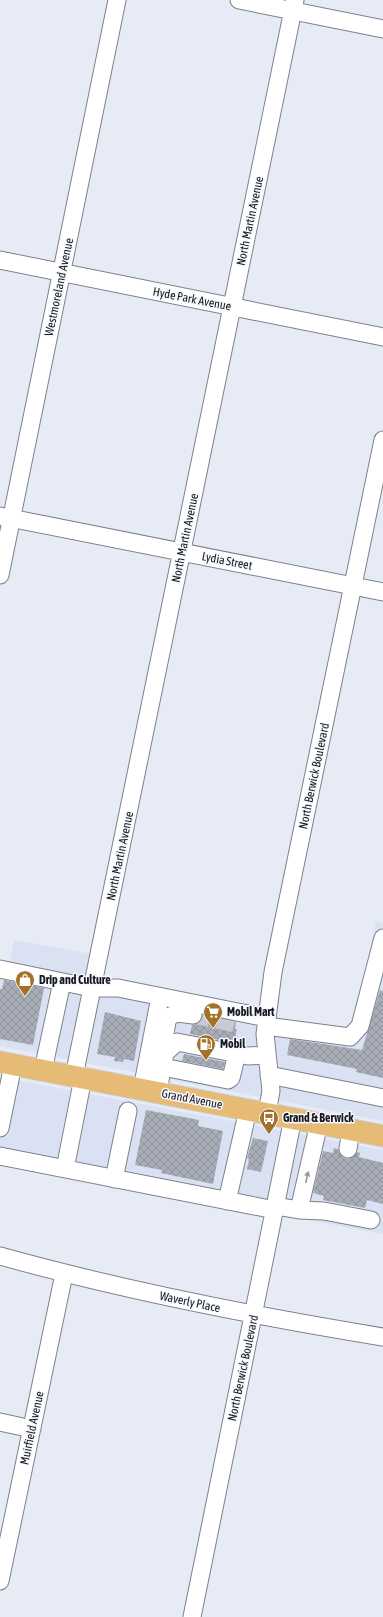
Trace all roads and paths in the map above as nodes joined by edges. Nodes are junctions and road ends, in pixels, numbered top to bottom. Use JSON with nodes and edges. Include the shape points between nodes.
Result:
{"nodes":[{"id":1,"x":117,"y":0,"type":"edge"},
{"id":2,"x":239,"y":0,"type":"edge"},
{"id":3,"x":294,"y":5,"type":"edge"},
{"id":4,"x":383,"y":29,"type":"edge"},
{"id":5,"x":0,"y":260,"type":"edge"},
{"id":6,"x":62,"y":272,"type":"junction"},
{"id":7,"x":232,"y":307,"type":"junction"},
{"id":8,"x":383,"y":337,"type":"edge"},
{"id":9,"x":383,"y":440,"type":"edge"},
{"id":10,"x":6,"y":517,"type":"edge"},
{"id":11,"x":182,"y":552,"type":"junction"},
{"id":12,"x":0,"y":575,"type":"edge"},
{"id":13,"x":353,"y":586,"type":"junction"},
{"id":14,"x":383,"y":592,"type":"edge"},
{"id":15,"x":383,"y":938,"type":"edge"},
{"id":16,"x":0,"y":969,"type":"edge"},
{"id":17,"x":62,"y":982,"type":"junction"},
{"id":18,"x":92,"y":988,"type":"junction"},
{"id":19,"x":160,"y":997,"type":"junction"},
{"id":20,"x":193,"y":1016,"type":"tunnel mouth"},
{"id":21,"x":236,"y":1024,"type":"tunnel mouth"},
{"id":22,"x":266,"y":1024,"type":"junction"},
{"id":23,"x":237,"y":1054,"type":"junction"},
{"id":24,"x":266,"y":1055,"type":"junction"},
{"id":25,"x":164,"y":1060,"type":"junction"},
{"id":26,"x":6,"y":1063,"type":"edge"},
{"id":27,"x":43,"y":1070,"type":"junction"},
{"id":28,"x":269,"y":1075,"type":"junction"},
{"id":29,"x":78,"y":1077,"type":"junction"},
{"id":30,"x":150,"y":1091,"type":"junction"},
{"id":31,"x":383,"y":1098,"type":"edge"},
{"id":32,"x":128,"y":1111,"type":"dead end"},
{"id":33,"x":258,"y":1112,"type":"junction"},
{"id":34,"x":293,"y":1118,"type":"junction"},
{"id":35,"x":319,"y":1123,"type":"junction"},
{"id":36,"x":0,"y":1128,"type":"edge"},
{"id":37,"x":383,"y":1136,"type":"edge"},
{"id":38,"x":0,"y":1156,"type":"edge"},
{"id":39,"x":65,"y":1169,"type":"junction"},
{"id":40,"x":114,"y":1179,"type":"junction"},
{"id":41,"x":227,"y":1201,"type":"junction"},
{"id":42,"x":275,"y":1208,"type":"junction"},
{"id":43,"x":299,"y":1210,"type":"junction"},
{"id":44,"x":371,"y":1220,"type":"dead end"},
{"id":45,"x":0,"y":1256,"type":"edge"},
{"id":46,"x":64,"y":1274,"type":"junction"},
{"id":47,"x":254,"y":1315,"type":"junction"},
{"id":48,"x":383,"y":1337,"type":"edge"},
{"id":49,"x":0,"y":1422,"type":"edge"},
{"id":50,"x":32,"y":1428,"type":"junction"},
{"id":51,"x":0,"y":1581,"type":"edge"},
{"id":52,"x":192,"y":1617,"type":"edge"}],
"edges":[{"from":1,"to":6,"type":"street","name":"Westmoreland Avenue"},
{"from":2,"to":3,"type":"street"},
{"from":3,"to":4,"type":"street"},
{"from":3,"to":7,"type":"street","name":"North Martin Avenue"},
{"from":5,"to":6,"type":"street","name":"Hyde Park Avenue"},
{"from":6,"to":7,"type":"street","name":"Hyde Park Avenue"},
{"from":6,"to":10,"type":"street","name":"Westmoreland Avenue"},
{"from":7,"to":8,"type":"street","name":"Hyde Park Avenue"},
{"from":7,"to":11,"type":"street","name":"North Martin Avenue"},
{"from":9,"to":13,"type":"street","name":"North Berwick Boulevard"},
{"from":10,"to":11,"type":"street","name":"Lydia Street"},
{"from":10,"to":12,"type":"street","name":"Westmoreland Avenue"},
{"from":11,"to":13,"type":"street","name":"Lydia Street"},
{"from":11,"to":18,"type":"street","name":"North Martin Avenue"},
{"from":13,"to":14,"type":"street","name":"Lydia Street"},
{"from":13,"to":22,"type":"street","name":"North Berwick Boulevard","via":[[273,972]]},
{"from":15,"to":22,"type":"street","via":[[360,1026],[350,1037]]},
{"from":16,"to":17,"type":"street"},
{"from":17,"to":18,"type":"street"},
{"from":17,"to":27,"type":"street"},
{"from":18,"to":19,"type":"street","via":[[118,988]]},
{"from":18,"to":29,"type":"street","name":"North Martin Avenue"},
{"from":19,"to":22,"type":"street"},
{"from":19,"to":30,"type":"street"},
{"from":20,"to":25,"type":"street","via":[[177,1013],[168,1017],[164,1038]]},
{"from":21,"to":22,"type":"street"},
{"from":22,"to":24,"type":"street","name":"North Berwick Boulevard"},
{"from":23,"to":24,"type":"street"},
{"from":23,"to":25,"type":"street","via":[[178,1042]]},
{"from":23,"to":25,"type":"street","via":[[232,1078],[228,1080]]},
{"from":24,"to":28,"type":"street","name":"North Berwick Boulevard"},
{"from":25,"to":30,"type":"street"},
{"from":26,"to":27,"type":"main road","name":"Grand Avenue"},
{"from":26,"to":36,"type":"street"},
{"from":27,"to":29,"type":"main road","name":"Grand Avenue"},
{"from":28,"to":31,"type":"street"},
{"from":28,"to":33,"type":"street","name":"North Berwick Boulevard","via":[[271,1091]]},
{"from":29,"to":30,"type":"main road","name":"Grand Avenue"},
{"from":29,"to":39,"type":"street","name":"North Martin Avenue"},
{"from":30,"to":33,"type":"main road","name":"Grand Avenue"},
{"from":32,"to":40,"type":"street"},
{"from":33,"to":34,"type":"main road","name":"Grand Avenue"},
{"from":33,"to":41,"type":"street","name":"North Berwick Boulevard"},
{"from":34,"to":35,"type":"main road","name":"Grand Avenue"},
{"from":34,"to":42,"type":"street","name":"North Berwick Boulevard"},
{"from":35,"to":37,"type":"main road","name":"Grand Avenue","via":[[349,1139]]},
{"from":43,"to":35,"type":"street","one_way":true},
{"from":38,"to":39,"type":"street"},
{"from":39,"to":40,"type":"street"},
{"from":40,"to":41,"type":"street"},
{"from":41,"to":42,"type":"street"},
{"from":42,"to":43,"type":"street"},
{"from":42,"to":47,"type":"street","name":"North Berwick Boulevard"},
{"from":43,"to":44,"type":"street","via":[[324,1211]]},
{"from":45,"to":46,"type":"street","name":"Waverly Place"},
{"from":46,"to":47,"type":"street","name":"Waverly Place"},
{"from":46,"to":50,"type":"street","name":"Muirfield Avenue"},
{"from":47,"to":48,"type":"street","name":"Waverly Place"},
{"from":47,"to":52,"type":"street","name":"North Berwick Boulevard"},
{"from":49,"to":50,"type":"street"},
{"from":50,"to":51,"type":"street","name":"Muirfield Avenue"}]}
